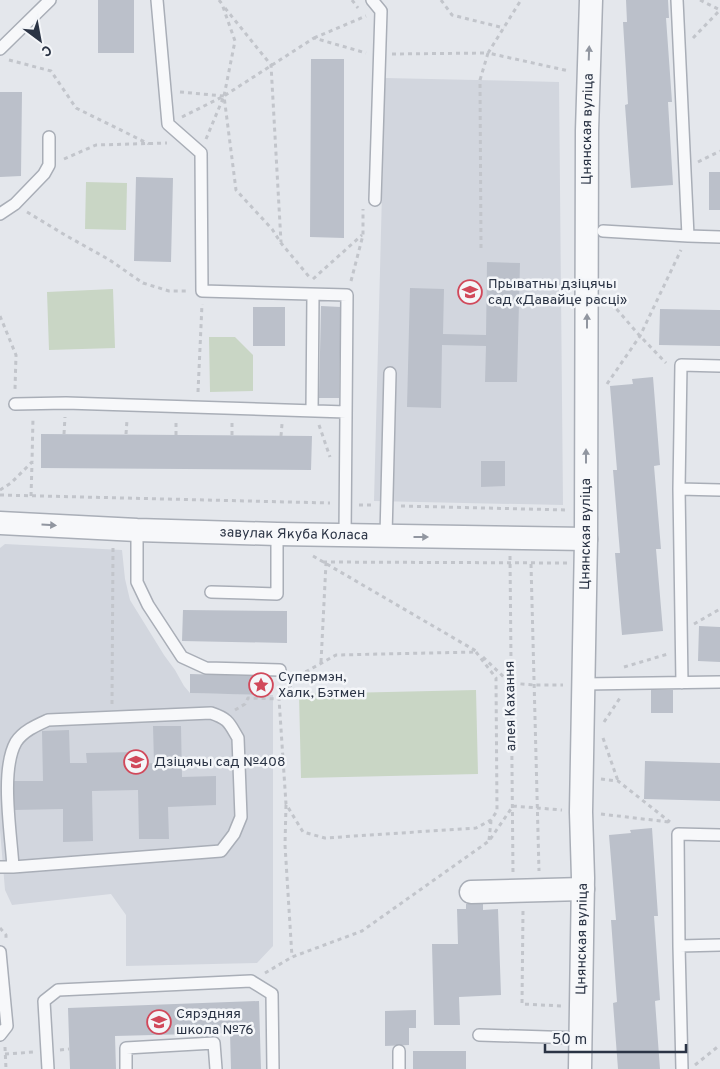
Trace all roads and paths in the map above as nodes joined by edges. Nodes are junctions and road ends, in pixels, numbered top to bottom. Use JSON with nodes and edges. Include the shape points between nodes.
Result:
{"nodes":[{"id":1,"x":50,"y":0,"type":"edge"},
{"id":2,"x":157,"y":0,"type":"edge"},
{"id":3,"x":219,"y":0,"type":"edge"},
{"id":4,"x":372,"y":0,"type":"edge"},
{"id":5,"x":441,"y":0,"type":"edge"},
{"id":6,"x":521,"y":0,"type":"edge"},
{"id":7,"x":591,"y":0,"type":"edge"},
{"id":8,"x":677,"y":0,"type":"edge"},
{"id":9,"x":700,"y":0,"type":"edge"},
{"id":10,"x":222,"y":4,"type":"junction"},
{"id":11,"x":720,"y":10,"type":"edge"},
{"id":12,"x":381,"y":11,"type":"junction"},
{"id":13,"x":504,"y":28,"type":"junction"},
{"id":14,"x":314,"y":38,"type":"junction"},
{"id":15,"x":0,"y":49,"type":"edge"},
{"id":16,"x":680,"y":52,"type":"junction"},
{"id":17,"x":488,"y":53,"type":"junction"},
{"id":18,"x":379,"y":54,"type":"junction"},
{"id":19,"x":0,"y":58,"type":"edge"},
{"id":20,"x":271,"y":65,"type":"junction"},
{"id":21,"x":589,"y":75,"type":"junction"},
{"id":22,"x":164,"y":90,"type":"junction"},
{"id":23,"x":224,"y":96,"type":"junction"},
{"id":24,"x":168,"y":124,"type":"junction"},
{"id":25,"x":49,"y":137,"type":"dead end"},
{"id":26,"x":190,"y":143,"type":"junction"},
{"id":27,"x":150,"y":144,"type":"junction"},
{"id":28,"x":720,"y":151,"type":"edge"},
{"id":29,"x":201,"y":153,"type":"junction"},
{"id":30,"x":49,"y":165,"type":"junction"},
{"id":31,"x":685,"y":170,"type":"junction"},
{"id":32,"x":375,"y":200,"type":"dead end"},
{"id":33,"x":15,"y":204,"type":"junction"},
{"id":34,"x":0,"y":214,"type":"edge"},
{"id":35,"x":603,"y":232,"type":"dead end"},
{"id":36,"x":363,"y":235,"type":"dead end"},
{"id":37,"x":688,"y":236,"type":"junction"},
{"id":38,"x":720,"y":237,"type":"edge"},
{"id":39,"x":281,"y":243,"type":"junction"},
{"id":40,"x":481,"y":248,"type":"dead end"},
{"id":41,"x":312,"y":280,"type":"junction"},
{"id":42,"x":202,"y":290,"type":"junction"},
{"id":43,"x":279,"y":294,"type":"junction"},
{"id":44,"x":604,"y":294,"type":"dead end"},
{"id":45,"x":314,"y":295,"type":"junction"},
{"id":46,"x":0,"y":316,"type":"edge"},
{"id":47,"x":640,"y":336,"type":"junction"},
{"id":48,"x":720,"y":366,"type":"edge"},
{"id":49,"x":390,"y":373,"type":"dead end"},
{"id":50,"x":681,"y":378,"type":"junction"},
{"id":51,"x":603,"y":390,"type":"dead end"},
{"id":52,"x":33,"y":403,"type":"junction"},
{"id":53,"x":15,"y":404,"type":"joint"},
{"id":54,"x":198,"y":407,"type":"junction"},
{"id":55,"x":312,"y":410,"type":"junction"},
{"id":56,"x":346,"y":412,"type":"junction"},
{"id":57,"x":318,"y":422,"type":"dead end"},
{"id":58,"x":330,"y":458,"type":"dead end"},
{"id":59,"x":32,"y":462,"type":"junction"},
{"id":60,"x":679,"y":489,"type":"junction"},
{"id":61,"x":0,"y":490,"type":"edge"},
{"id":62,"x":720,"y":490,"type":"edge"},
{"id":63,"x":0,"y":495,"type":"edge"},
{"id":64,"x":31,"y":496,"type":"junction"},
{"id":65,"x":345,"y":504,"type":"junction"},
{"id":66,"x":387,"y":506,"type":"junction"},
{"id":67,"x":586,"y":511,"type":"junction"},
{"id":68,"x":0,"y":523,"type":"edge"},
{"id":69,"x":277,"y":534,"type":"junction"},
{"id":70,"x":137,"y":536,"type":"junction"},
{"id":71,"x":345,"y":536,"type":"junction"},
{"id":72,"x":386,"y":536,"type":"junction"},
{"id":73,"x":510,"y":537,"type":"junction"},
{"id":74,"x":586,"y":539,"type":"junction"},
{"id":75,"x":308,"y":553,"type":"dead end"},
{"id":76,"x":324,"y":562,"type":"junction"},
{"id":77,"x":585,"y":563,"type":"junction"},
{"id":78,"x":510,"y":564,"type":"junction"},
{"id":79,"x":531,"y":564,"type":"junction"},
{"id":80,"x":211,"y":592,"type":"dead end"},
{"id":81,"x":720,"y":610,"type":"edge"},
{"id":82,"x":681,"y":632,"type":"junction"},
{"id":83,"x":681,"y":650,"type":"junction"},
{"id":84,"x":476,"y":652,"type":"junction"},
{"id":85,"x":321,"y":663,"type":"junction"},
{"id":86,"x":619,"y":669,"type":"dead end"},
{"id":87,"x":280,"y":670,"type":"dead end"},
{"id":88,"x":720,"y":682,"type":"edge"},
{"id":89,"x":510,"y":683,"type":"junction"},
{"id":90,"x":631,"y":683,"type":"junction"},
{"id":91,"x":682,"y":683,"type":"junction"},
{"id":92,"x":584,"y":684,"type":"junction"},
{"id":93,"x":534,"y":685,"type":"junction"},
{"id":94,"x":278,"y":699,"type":"junction"},
{"id":95,"x":112,"y":717,"type":"junction"},
{"id":96,"x":224,"y":717,"type":"junction"},
{"id":97,"x":600,"y":727,"type":"dead end"},
{"id":98,"x":595,"y":779,"type":"dead end"},
{"id":99,"x":286,"y":804,"type":"junction"},
{"id":100,"x":513,"y":806,"type":"junction"},
{"id":101,"x":537,"y":808,"type":"junction"},
{"id":102,"x":581,"y":812,"type":"junction"},
{"id":103,"x":491,"y":820,"type":"junction"},
{"id":104,"x":672,"y":822,"type":"junction"},
{"id":105,"x":678,"y":834,"type":"junction"},
{"id":106,"x":720,"y":835,"type":"edge"},
{"id":107,"x":489,"y":840,"type":"junction"},
{"id":108,"x":0,"y":867,"type":"edge"},
{"id":109,"x":13,"y":867,"type":"junction"},
{"id":110,"x":525,"y":885,"type":"junction"},
{"id":111,"x":582,"y":888,"type":"junction"},
{"id":112,"x":471,"y":892,"type":"dead end"},
{"id":113,"x":720,"y":945,"type":"edge"},
{"id":114,"x":678,"y":946,"type":"junction"},
{"id":115,"x":0,"y":952,"type":"edge"},
{"id":116,"x":292,"y":957,"type":"junction"},
{"id":117,"x":251,"y":981,"type":"junction"},
{"id":118,"x":580,"y":1006,"type":"junction"},
{"id":119,"x":0,"y":1035,"type":"edge"},
{"id":120,"x":479,"y":1035,"type":"dead end"},
{"id":121,"x":579,"y":1038,"type":"junction"},
{"id":122,"x":720,"y":1045,"type":"edge"},
{"id":123,"x":399,"y":1051,"type":"dead end"},
{"id":124,"x":48,"y":1069,"type":"edge"},
{"id":125,"x":126,"y":1069,"type":"edge"},
{"id":126,"x":216,"y":1069,"type":"edge"},
{"id":127,"x":273,"y":1069,"type":"edge"},
{"id":128,"x":399,"y":1069,"type":"edge"},
{"id":129,"x":580,"y":1069,"type":"edge"},
{"id":130,"x":682,"y":1069,"type":"edge"},
{"id":131,"x":691,"y":1069,"type":"edge"}],
"edges":[{"from":1,"to":15,"type":"lane"},
{"from":2,"to":22,"type":"lane"},
{"from":3,"to":10,"type":"path"},
{"from":4,"to":12,"type":"lane"},
{"from":5,"to":13,"type":"path","via":[[452,15]]},
{"from":6,"to":13,"type":"path"},
{"from":21,"to":7,"type":"street","name":"Цнянская вуліца","one_way":true},
{"from":8,"to":16,"type":"lane"},
{"from":9,"to":11,"type":"path"},
{"from":10,"to":20,"type":"path"},
{"from":10,"to":23,"type":"path","via":[[236,41]]},
{"from":11,"to":16,"type":"path"},
{"from":12,"to":14,"type":"path"},
{"from":12,"to":18,"type":"lane"},
{"from":13,"to":17,"type":"path"},
{"from":14,"to":18,"type":"path"},
{"from":14,"to":20,"type":"path"},
{"from":16,"to":31,"type":"lane"},
{"from":17,"to":18,"type":"path"},
{"from":17,"to":21,"type":"path"},
{"from":17,"to":40,"type":"path","via":[[480,80]]},
{"from":18,"to":32,"type":"lane"},
{"from":19,"to":27,"type":"path","via":[[51,71],[76,108]]},
{"from":20,"to":23,"type":"path"},
{"from":20,"to":39,"type":"path"},
{"from":67,"to":21,"type":"street","name":"Цнянская вуліца","one_way":true},
{"from":22,"to":23,"type":"path"},
{"from":22,"to":24,"type":"lane"},
{"from":23,"to":24,"type":"path"},
{"from":23,"to":29,"type":"path"},
{"from":23,"to":39,"type":"path","via":[[236,190]]},
{"from":24,"to":26,"type":"lane"},
{"from":25,"to":30,"type":"lane"},
{"from":26,"to":27,"type":"path"},
{"from":26,"to":29,"type":"lane"},
{"from":27,"to":30,"type":"path","via":[[96,145]]},
{"from":28,"to":31,"type":"path"},
{"from":29,"to":42,"type":"lane"},
{"from":30,"to":33,"type":"lane"},
{"from":31,"to":37,"type":"lane"},
{"from":33,"to":34,"type":"lane"},
{"from":33,"to":42,"type":"path","via":[[143,283],[169,291]]},
{"from":35,"to":37,"type":"lane"},
{"from":36,"to":41,"type":"path"},
{"from":37,"to":38,"type":"lane"},
{"from":37,"to":47,"type":"path"},
{"from":39,"to":41,"type":"path"},
{"from":41,"to":43,"type":"path"},
{"from":42,"to":43,"type":"lane"},
{"from":42,"to":54,"type":"path"},
{"from":43,"to":45,"type":"lane"},
{"from":44,"to":47,"type":"path"},
{"from":45,"to":55,"type":"lane"},
{"from":45,"to":56,"type":"lane","via":[[347,295]]},
{"from":46,"to":53,"type":"path","via":[[16,355]]},
{"from":47,"to":50,"type":"path"},
{"from":47,"to":51,"type":"path"},
{"from":48,"to":50,"type":"lane","via":[[681,366]]},
{"from":49,"to":66,"type":"lane"},
{"from":50,"to":60,"type":"lane"},
{"from":52,"to":53,"type":"lane"},
{"from":52,"to":54,"type":"lane"},
{"from":52,"to":59,"type":"path"},
{"from":54,"to":55,"type":"lane"},
{"from":55,"to":56,"type":"lane"},
{"from":56,"to":65,"type":"lane"},
{"from":57,"to":58,"type":"path"},
{"from":59,"to":61,"type":"path"},
{"from":59,"to":64,"type":"path"},
{"from":60,"to":62,"type":"lane"},
{"from":60,"to":82,"type":"lane"},
{"from":63,"to":64,"type":"path"},
{"from":64,"to":65,"type":"path"},
{"from":65,"to":66,"type":"path"},
{"from":65,"to":71,"type":"lane"},
{"from":66,"to":67,"type":"path"},
{"from":66,"to":72,"type":"lane"},
{"from":67,"to":74,"type":"street","name":"Цнянская вуліца"},
{"from":68,"to":70,"type":"street","name":"завулак Якуба Коласа","one_way":true},
{"from":69,"to":70,"type":"street","name":"завулак Якуба Коласа"},
{"from":69,"to":71,"type":"street","name":"завулак Якуба Коласа"},
{"from":69,"to":80,"type":"lane","via":[[277,594]]},
{"from":70,"to":87,"type":"lane","via":[[137,582],[182,657],[206,668]]},
{"from":70,"to":95,"type":"path","via":[[113,542]]},
{"from":71,"to":72,"type":"street","name":"завулак Якуба Коласа"},
{"from":72,"to":73,"type":"street","name":"завулак Якуба Коласа","one_way":true},
{"from":73,"to":74,"type":"street","name":"завулак Якуба Коласа"},
{"from":73,"to":78,"type":"path","name":"алея Кахання"},
{"from":74,"to":77,"type":"street","name":"Цнянская вуліца"},
{"from":75,"to":76,"type":"path"},
{"from":76,"to":78,"type":"path"},
{"from":76,"to":84,"type":"path"},
{"from":76,"to":85,"type":"path"},
{"from":77,"to":79,"type":"path"},
{"from":77,"to":92,"type":"street","name":"Цнянская вуліца"},
{"from":78,"to":79,"type":"path"},
{"from":78,"to":89,"type":"path","name":"алея Кахання"},
{"from":79,"to":93,"type":"path"},
{"from":81,"to":82,"type":"path"},
{"from":82,"to":83,"type":"lane"},
{"from":83,"to":86,"type":"path"},
{"from":83,"to":91,"type":"lane"},
{"from":84,"to":85,"type":"path","via":[[336,655]]},
{"from":84,"to":89,"type":"path"},
{"from":84,"to":103,"type":"path","via":[[496,678],[497,811]]},
{"from":85,"to":94,"type":"path","via":[[300,675]]},
{"from":88,"to":91,"type":"lane"},
{"from":89,"to":93,"type":"path"},
{"from":89,"to":100,"type":"path","name":"алея Кахання"},
{"from":90,"to":91,"type":"lane"},
{"from":90,"to":92,"type":"lane"},
{"from":90,"to":97,"type":"path"},
{"from":92,"to":93,"type":"path"},
{"from":92,"to":102,"type":"street","name":"Цнянская вуліца"},
{"from":93,"to":101,"type":"path"},
{"from":94,"to":96,"type":"path","via":[[248,698],[245,704]]},
{"from":94,"to":99,"type":"path"},
{"from":95,"to":96,"type":"lane","via":[[211,713]]},
{"from":95,"to":109,"type":"lane","via":[[48,720],[17,740],[9,758],[6,780]]},
{"from":96,"to":109,"type":"lane","via":[[238,738],[241,817],[234,834],[221,851]]},
{"from":98,"to":104,"type":"path","via":[[618,781]]},
{"from":99,"to":103,"type":"path","via":[[303,832],[325,838],[476,828]]},
{"from":99,"to":116,"type":"path","via":[[285,845]]},
{"from":100,"to":101,"type":"path"},
{"from":100,"to":107,"type":"path"},
{"from":100,"to":110,"type":"path","name":"алея Кахання"},
{"from":101,"to":102,"type":"path"},
{"from":101,"to":110,"type":"path"},
{"from":102,"to":104,"type":"path"},
{"from":102,"to":111,"type":"street","name":"Цнянская вуліца"},
{"from":103,"to":107,"type":"path"},
{"from":104,"to":105,"type":"path"},
{"from":105,"to":106,"type":"lane"},
{"from":105,"to":114,"type":"lane"},
{"from":107,"to":116,"type":"path","via":[[362,931]]},
{"from":108,"to":109,"type":"lane"},
{"from":110,"to":111,"type":"street"},
{"from":110,"to":112,"type":"street"},
{"from":110,"to":118,"type":"path","via":[[522,1004]]},
{"from":111,"to":118,"type":"street","name":"Цнянская вуліца"},
{"from":113,"to":114,"type":"lane"},
{"from":114,"to":130,"type":"lane"},
{"from":115,"to":119,"type":"lane","via":[[7,1026]]},
{"from":116,"to":117,"type":"path"},
{"from":117,"to":124,"type":"lane","via":[[58,990],[44,1000]]},
{"from":117,"to":127,"type":"lane","via":[[272,994]]},
{"from":118,"to":121,"type":"street","name":"Цнянская вуліца"},
{"from":120,"to":121,"type":"lane"},
{"from":121,"to":129,"type":"street","name":"Цнянская вуліца"},
{"from":122,"to":131,"type":"path"},
{"from":123,"to":128,"type":"lane"},
{"from":125,"to":126,"type":"lane","via":[[126,1048],[214,1044]]}]}
